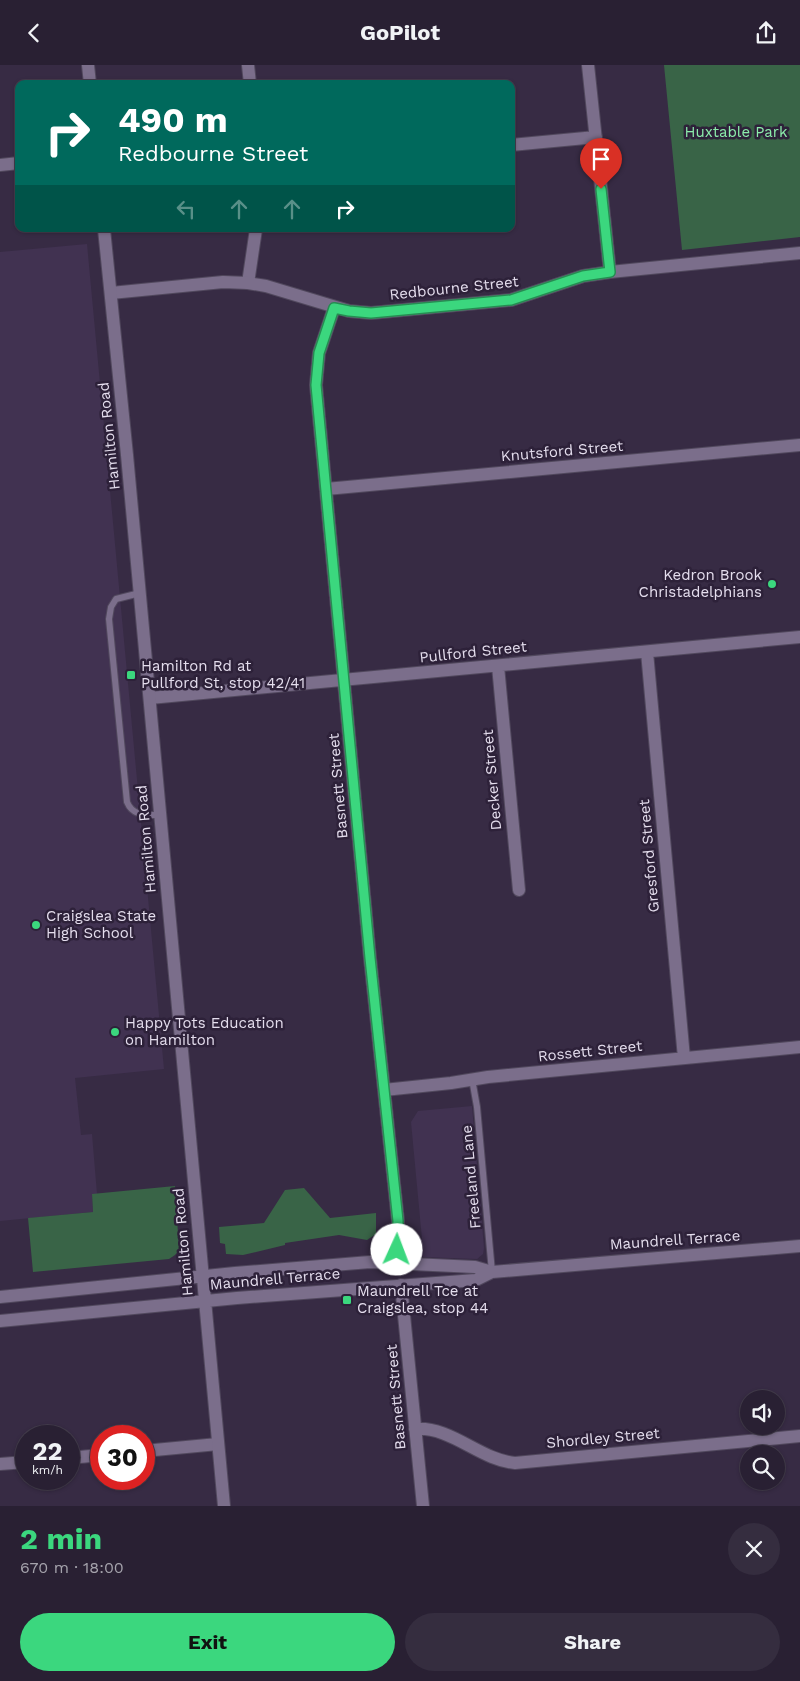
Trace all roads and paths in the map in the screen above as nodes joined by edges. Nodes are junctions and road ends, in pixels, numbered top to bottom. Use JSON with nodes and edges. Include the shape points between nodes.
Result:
{"nodes":[{"id":1,"x":88,"y":65,"type":"edge"},
{"id":2,"x":248,"y":65,"type":"edge"},
{"id":3,"x":588,"y":65,"type":"edge"},
{"id":4,"x":90,"y":80,"type":"edge"},
{"id":5,"x":250,"y":80,"type":"edge"},
{"id":6,"x":596,"y":137,"type":"junction"},
{"id":7,"x":515,"y":145,"type":"edge"},
{"id":8,"x":15,"y":163,"type":"edge"},
{"id":9,"x":0,"y":165,"type":"edge"},
{"id":10,"x":104,"y":232,"type":"edge"},
{"id":11,"x":256,"y":232,"type":"edge"},
{"id":12,"x":800,"y":253,"type":"edge"},
{"id":13,"x":610,"y":272,"type":"junction"},
{"id":14,"x":248,"y":283,"type":"junction"},
{"id":15,"x":111,"y":293,"type":"junction"},
{"id":16,"x":334,"y":308,"type":"junction"},
{"id":17,"x":800,"y":445,"type":"edge"},
{"id":18,"x":326,"y":489,"type":"junction"},
{"id":19,"x":140,"y":593,"type":"junction"},
{"id":20,"x":800,"y":637,"type":"edge"},
{"id":21,"x":647,"y":652,"type":"junction"},
{"id":22,"x":498,"y":666,"type":"junction"},
{"id":23,"x":344,"y":680,"type":"junction"},
{"id":24,"x":150,"y":698,"type":"junction"},
{"id":25,"x":160,"y":815,"type":"junction"},
{"id":26,"x":519,"y":890,"type":"dead end"},
{"id":27,"x":800,"y":1047,"type":"edge"},
{"id":28,"x":684,"y":1058,"type":"junction"},
{"id":29,"x":472,"y":1079,"type":"junction"},
{"id":30,"x":384,"y":1090,"type":"junction"},
{"id":31,"x":800,"y":1246,"type":"edge"},
{"id":32,"x":395,"y":1262,"type":"junction"},
{"id":33,"x":492,"y":1272,"type":"junction"},
{"id":34,"x":203,"y":1277,"type":"junction"},
{"id":35,"x":401,"y":1285,"type":"junction"},
{"id":36,"x":0,"y":1297,"type":"edge"},
{"id":37,"x":205,"y":1301,"type":"junction"},
{"id":38,"x":0,"y":1321,"type":"edge"},
{"id":39,"x":415,"y":1429,"type":"junction"},
{"id":40,"x":800,"y":1436,"type":"edge"},
{"id":41,"x":218,"y":1444,"type":"junction"},
{"id":42,"x":155,"y":1450,"type":"edge"},
{"id":43,"x":15,"y":1463,"type":"edge"},
{"id":44,"x":0,"y":1465,"type":"edge"},
{"id":45,"x":224,"y":1506,"type":"edge"},
{"id":46,"x":423,"y":1506,"type":"edge"}],
"edges":[{"from":1,"to":4,"type":"street"},
{"from":2,"to":5,"type":"street"},
{"from":3,"to":6,"type":"street"},
{"from":6,"to":7,"type":"street"},
{"from":6,"to":13,"type":"street"},
{"from":8,"to":9,"type":"street"},
{"from":10,"to":15,"type":"street","name":"Hamilton Road"},
{"from":11,"to":14,"type":"street"},
{"from":12,"to":13,"type":"street","name":"Redbourne Street"},
{"from":13,"to":16,"type":"street","name":"Redbourne Street","via":[[583,276],[511,300],[371,313]]},
{"from":14,"to":15,"type":"street","name":"Redbourne Street"},
{"from":14,"to":16,"type":"street","name":"Redbourne Street"},
{"from":15,"to":19,"type":"street","name":"Hamilton Road"},
{"from":16,"to":18,"type":"street","name":"Basnett Street","via":[[316,373]]},
{"from":17,"to":18,"type":"street","name":"Knutsford Street"},
{"from":18,"to":23,"type":"street","name":"Basnett Street"},
{"from":19,"to":24,"type":"street","name":"Hamilton Road"},
{"from":19,"to":25,"type":"lane","via":[[122,596],[113,602],[111,639],[127,802],[137,813]]},
{"from":20,"to":21,"type":"street","name":"Pullford Street"},
{"from":21,"to":22,"type":"street","name":"Pullford Street"},
{"from":21,"to":28,"type":"street","name":"Gresford Street"},
{"from":22,"to":23,"type":"street","name":"Pullford Street"},
{"from":22,"to":26,"type":"street","name":"Decker Street"},
{"from":23,"to":24,"type":"street","name":"Pullford Street"},
{"from":23,"to":30,"type":"street","name":"Basnett Street"},
{"from":24,"to":25,"type":"street","name":"Hamilton Road"},
{"from":25,"to":34,"type":"street","name":"Hamilton Road"},
{"from":27,"to":28,"type":"street","name":"Rossett Street"},
{"from":28,"to":29,"type":"street","name":"Rossett Street"},
{"from":29,"to":30,"type":"street","name":"Rossett Street"},
{"from":29,"to":33,"type":"lane","name":"Freeland Lane"},
{"from":30,"to":32,"type":"street","name":"Basnett Street","via":[[398,1221]]},
{"from":31,"to":33,"type":"street","name":"Maundrell Terrace"},
{"from":32,"to":33,"type":"street","name":"Maundrell Terrace","via":[[475,1267]]},
{"from":32,"to":34,"type":"street","name":"Maundrell Terrace"},
{"from":33,"to":35,"type":"street","name":"Maundrell Terrace","via":[[476,1280]]},
{"from":34,"to":36,"type":"street","name":"Maundrell Terrace"},
{"from":34,"to":37,"type":"street","name":"Hamilton Road"},
{"from":35,"to":37,"type":"street","name":"Maundrell Terrace"},
{"from":35,"to":39,"type":"street","name":"Basnett Street"},
{"from":37,"to":38,"type":"street","name":"Maundrell Terrace"},
{"from":37,"to":41,"type":"street","name":"Hamilton Road"},
{"from":39,"to":40,"type":"street","name":"Shordley Street","via":[[432,1430],[494,1458],[515,1463]]},
{"from":39,"to":46,"type":"street","name":"Basnett Street"},
{"from":41,"to":42,"type":"street"},
{"from":41,"to":45,"type":"street","name":"Hamilton Road"},
{"from":43,"to":44,"type":"street"}]}
